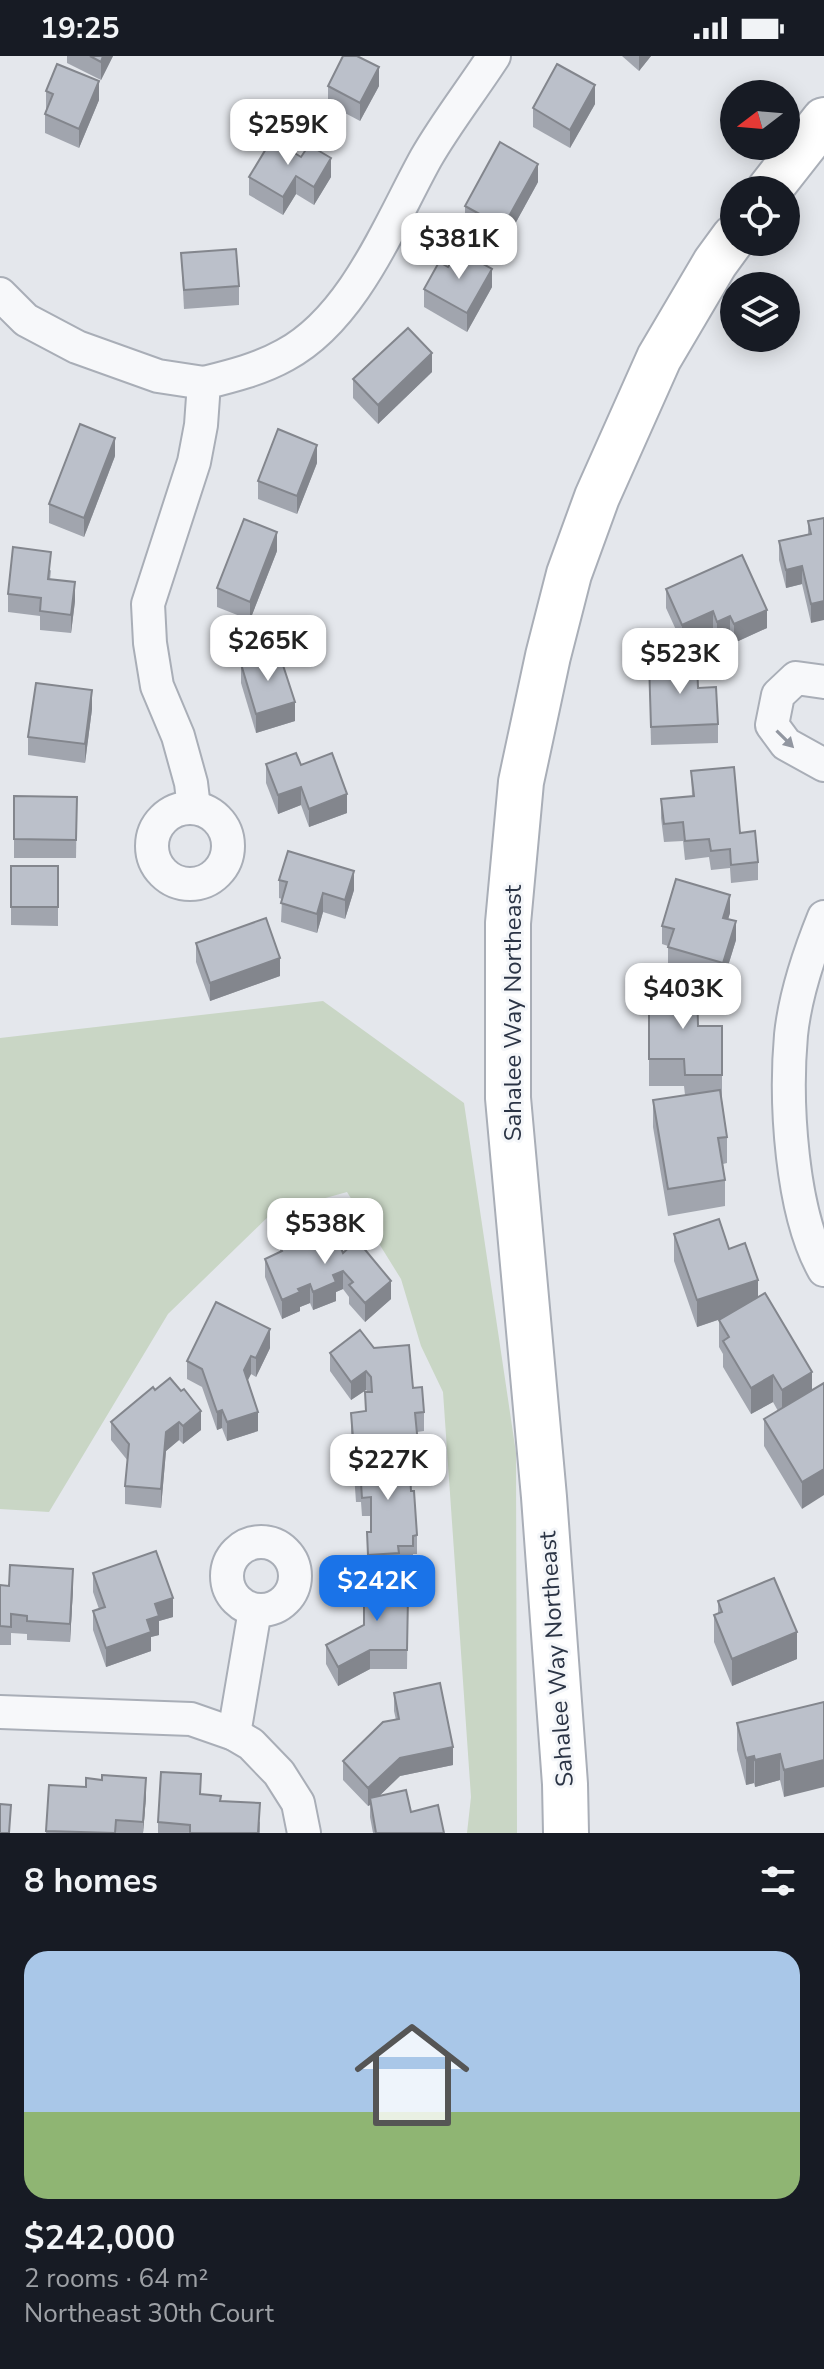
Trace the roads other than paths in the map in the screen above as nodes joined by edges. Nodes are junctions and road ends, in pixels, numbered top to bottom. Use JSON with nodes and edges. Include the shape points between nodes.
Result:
{"nodes":[{"id":1,"x":494,"y":56,"type":"edge"},
{"id":2,"x":824,"y":120,"type":"edge"},
{"id":3,"x":780,"y":176,"type":"edge"},
{"id":4,"x":720,"y":256,"type":"edge"},
{"id":5,"x":0,"y":294,"type":"edge"},
{"id":6,"x":204,"y":383,"type":"junction"},
{"id":7,"x":824,"y":682,"type":"edge"},
{"id":8,"x":824,"y":765,"type":"edge"},
{"id":9,"x":194,"y":808,"type":"dead end"},
{"id":10,"x":824,"y":917,"type":"edge"},
{"id":11,"x":816,"y":959,"type":"edge"},
{"id":12,"x":824,"y":1270,"type":"edge"},
{"id":13,"x":255,"y":1610,"type":"dead end"},
{"id":14,"x":0,"y":1712,"type":"edge"},
{"id":15,"x":234,"y":1734,"type":"junction"},
{"id":16,"x":301,"y":1818,"type":"edge"},
{"id":17,"x":566,"y":1833,"type":"edge"}],
"edges":[{"from":1,"to":6,"type":"street","via":[[428,155],[365,273],[323,328],[287,354]]},
{"from":2,"to":3,"type":"main road"},
{"from":4,"to":17,"type":"main road","name":"Sahalee Way Northeast","via":[[659,358],[597,497],[569,574],[521,782],[508,923],[508,1098],[544,1497]]},
{"from":5,"to":6,"type":"street","via":[[26,320],[77,347],[158,376]]},
{"from":6,"to":9,"type":"street","via":[[194,462],[148,604],[157,686],[178,736]]},
{"from":7,"to":8,"type":"street","one_way":true,"via":[[796,678],[778,695],[772,725],[786,744]]},
{"from":10,"to":11,"type":"street"},
{"from":11,"to":12,"type":"street","via":[[791,1034],[789,1115],[799,1199]]},
{"from":13,"to":15,"type":"street"},
{"from":14,"to":15,"type":"street","via":[[191,1719]]},
{"from":15,"to":16,"type":"street","via":[[279,1773]]}]}
